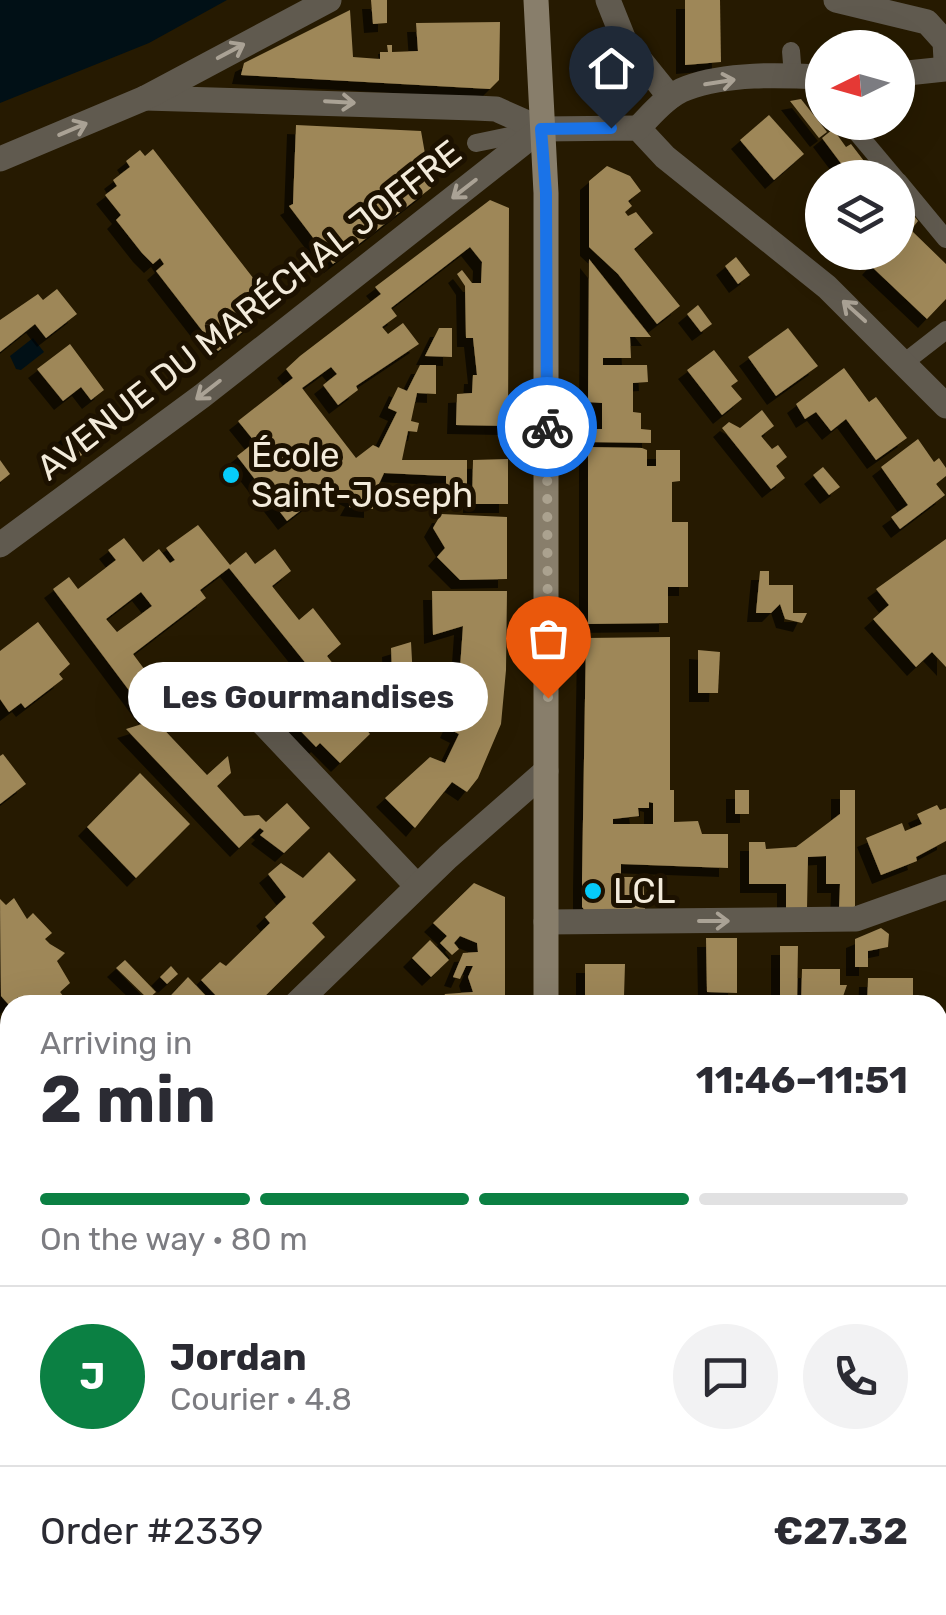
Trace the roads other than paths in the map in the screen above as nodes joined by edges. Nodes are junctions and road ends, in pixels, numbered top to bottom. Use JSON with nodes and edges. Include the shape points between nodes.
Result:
{"nodes":[{"id":1,"x":329,"y":0,"type":"edge"},
{"id":2,"x":536,"y":0,"type":"edge"},
{"id":3,"x":608,"y":0,"type":"edge"},
{"id":4,"x":836,"y":0,"type":"edge"},
{"id":5,"x":946,"y":60,"type":"edge"},
{"id":6,"x":946,"y":69,"type":"edge"},
{"id":7,"x":805,"y":70,"type":"edge"},
{"id":8,"x":915,"y":72,"type":"edge"},
{"id":9,"x":670,"y":97,"type":"junction"},
{"id":10,"x":145,"y":98,"type":"junction"},
{"id":11,"x":638,"y":128,"type":"junction"},
{"id":12,"x":541,"y":129,"type":"junction"},
{"id":13,"x":863,"y":140,"type":"edge"},
{"id":14,"x":476,"y":143,"type":"dead end"},
{"id":15,"x":0,"y":159,"type":"edge"},
{"id":16,"x":880,"y":160,"type":"edge"},
{"id":17,"x":915,"y":202,"type":"edge"},
{"id":18,"x":946,"y":239,"type":"edge"},
{"id":19,"x":946,"y":330,"type":"edge"},
{"id":20,"x":905,"y":362,"type":"junction"},
{"id":21,"x":946,"y":406,"type":"edge"},
{"id":22,"x":0,"y":545,"type":"edge"},
{"id":23,"x":244,"y":703,"type":"dead end"},
{"id":24,"x":546,"y":771,"type":"junction"},
{"id":25,"x":417,"y":886,"type":"junction"},
{"id":26,"x":946,"y":887,"type":"edge"},
{"id":27,"x":546,"y":922,"type":"junction"},
{"id":28,"x":305,"y":995,"type":"edge"},
{"id":29,"x":546,"y":995,"type":"edge"}],
"edges":[{"from":10,"to":1,"type":"street","one_way":true},
{"from":2,"to":12,"type":"main road"},
{"from":3,"to":9,"type":"street","via":[[624,40]]},
{"from":4,"to":5,"type":"street","via":[[927,22],[945,42]]},
{"from":6,"to":8,"type":"street"},
{"from":9,"to":7,"type":"street","one_way":true,"via":[[792,63]]},
{"from":9,"to":11,"type":"street"},
{"from":10,"to":12,"type":"street","one_way":true,"via":[[496,109]]},
{"from":15,"to":10,"type":"street","one_way":true},
{"from":11,"to":12,"type":"street"},
{"from":20,"to":11,"type":"street","one_way":true,"via":[[828,287]]},
{"from":12,"to":14,"type":"lane"},
{"from":12,"to":22,"type":"street","name":"AVENUE DU MARÉCHAL JOFFRE","one_way":true,"via":[[202,396]]},
{"from":12,"to":24,"type":"main road"},
{"from":13,"to":16,"type":"lane"},
{"from":17,"to":18,"type":"lane"},
{"from":19,"to":20,"type":"lane"},
{"from":20,"to":21,"type":"street"},
{"from":23,"to":25,"type":"street"},
{"from":24,"to":25,"type":"street"},
{"from":24,"to":27,"type":"main road"},
{"from":25,"to":28,"type":"street"},
{"from":27,"to":26,"type":"street","one_way":true,"via":[[856,920]]},
{"from":27,"to":29,"type":"main road"}]}
